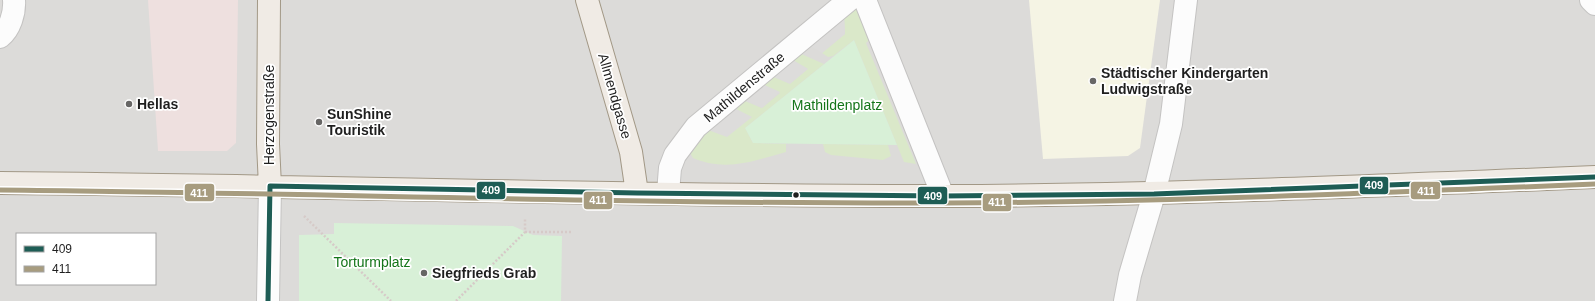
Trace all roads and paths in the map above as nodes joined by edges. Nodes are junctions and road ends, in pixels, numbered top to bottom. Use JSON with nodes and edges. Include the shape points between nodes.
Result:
{"nodes":[{"id":1,"x":14,"y":0,"type":"edge"},
{"id":2,"x":269,"y":0,"type":"edge"},
{"id":3,"x":587,"y":0,"type":"edge"},
{"id":4,"x":849,"y":0,"type":"edge"},
{"id":5,"x":865,"y":0,"type":"edge"},
{"id":6,"x":1186,"y":0,"type":"edge"},
{"id":7,"x":1591,"y":0,"type":"edge"},
{"id":8,"x":1595,"y":4,"type":"edge"},
{"id":9,"x":0,"y":37,"type":"edge"},
{"id":10,"x":1595,"y":177,"type":"edge"},
{"id":11,"x":0,"y":183,"type":"edge"},
{"id":12,"x":270,"y":186,"type":"junction"},
{"id":13,"x":637,"y":193,"type":"junction"},
{"id":14,"x":668,"y":193,"type":"junction"},
{"id":15,"x":1154,"y":194,"type":"junction"},
{"id":16,"x":943,"y":196,"type":"junction"},
{"id":17,"x":304,"y":216,"type":"dead end"},
{"id":18,"x":525,"y":232,"type":"dead end"},
{"id":19,"x":571,"y":232,"type":"dead end"},
{"id":20,"x":517,"y":240,"type":"dead end"},
{"id":21,"x":268,"y":301,"type":"edge"},
{"id":22,"x":391,"y":301,"type":"edge"},
{"id":23,"x":456,"y":301,"type":"edge"},
{"id":24,"x":1125,"y":301,"type":"edge"}],
"edges":[{"from":1,"to":9,"type":"street","via":[[7,31]]},
{"from":2,"to":12,"type":"main road","name":"Herzogenstraße"},
{"from":3,"to":13,"type":"main road","name":"Allmendgasse","via":[[631,152]]},
{"from":4,"to":14,"type":"street","name":"Mathildenstraße","via":[[696,127],[675,154],[670,168]]},
{"from":5,"to":16,"type":"street"},
{"from":6,"to":15,"type":"street","via":[[1171,124]]},
{"from":7,"to":8,"type":"street"},
{"from":10,"to":15,"type":"main road"},
{"from":11,"to":12,"type":"main road"},
{"from":12,"to":13,"type":"main road"},
{"from":12,"to":21,"type":"street","name":"Herzogenstraße"},
{"from":13,"to":14,"type":"main road"},
{"from":14,"to":16,"type":"main road"},
{"from":15,"to":16,"type":"main road"},
{"from":15,"to":24,"type":"street"},
{"from":17,"to":22,"type":"path"},
{"from":18,"to":19,"type":"path"},
{"from":20,"to":23,"type":"path"}]}
